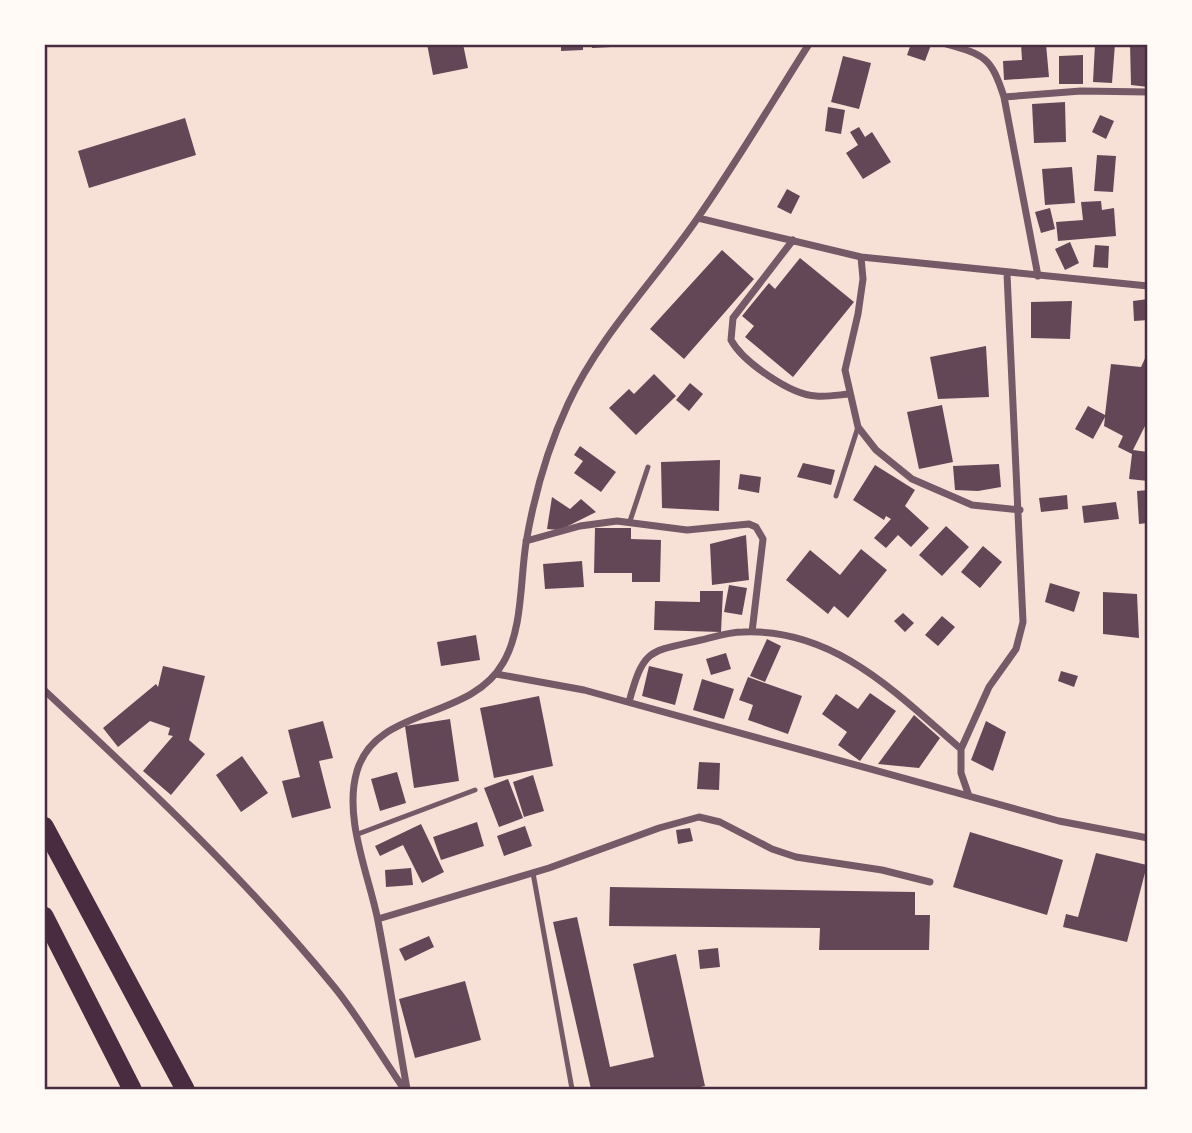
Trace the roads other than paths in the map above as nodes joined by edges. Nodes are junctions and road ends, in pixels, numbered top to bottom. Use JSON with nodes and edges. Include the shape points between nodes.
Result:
{"nodes":[{"id":1,"x":809,"y":44,"type":"edge"},
{"id":2,"x":946,"y":44,"type":"edge"},
{"id":3,"x":1148,"y":92,"type":"edge"},
{"id":4,"x":1004,"y":97,"type":"junction"},
{"id":5,"x":698,"y":218,"type":"junction"},
{"id":6,"x":793,"y":240,"type":"junction"},
{"id":7,"x":861,"y":257,"type":"junction"},
{"id":8,"x":1007,"y":274,"type":"junction"},
{"id":9,"x":1038,"y":276,"type":"junction"},
{"id":10,"x":1148,"y":286,"type":"edge"},
{"id":11,"x":849,"y":394,"type":"junction"},
{"id":12,"x":858,"y":427,"type":"junction"},
{"id":13,"x":648,"y":467,"type":"dead end"},
{"id":14,"x":836,"y":496,"type":"dead end"},
{"id":15,"x":1020,"y":510,"type":"junction"},
{"id":16,"x":630,"y":521,"type":"junction"},
{"id":17,"x":526,"y":541,"type":"junction"},
{"id":18,"x":752,"y":632,"type":"junction"},
{"id":19,"x":496,"y":674,"type":"junction"},
{"id":20,"x":44,"y":690,"type":"edge"},
{"id":21,"x":629,"y":702,"type":"junction"},
{"id":22,"x":961,"y":749,"type":"junction"},
{"id":23,"x":475,"y":790,"type":"dead end"},
{"id":24,"x":969,"y":796,"type":"junction"},
{"id":25,"x":44,"y":826,"type":"edge"},
{"id":26,"x":358,"y":834,"type":"junction"},
{"id":27,"x":1148,"y":838,"type":"edge"},
{"id":28,"x":533,"y":873,"type":"junction"},
{"id":29,"x":930,"y":883,"type":"dead end"},
{"id":30,"x":44,"y":916,"type":"edge"},
{"id":31,"x":378,"y":919,"type":"junction"},
{"id":32,"x":132,"y":1089,"type":"edge"},
{"id":33,"x":185,"y":1089,"type":"edge"},
{"id":34,"x":405,"y":1089,"type":"edge"},
{"id":35,"x":572,"y":1089,"type":"edge"}],
"edges":[{"from":1,"to":5,"type":"street"},
{"from":2,"to":4,"type":"street","via":[[970,50],[989,62]]},
{"from":3,"to":4,"type":"street"},
{"from":4,"to":9,"type":"street"},
{"from":5,"to":6,"type":"street"},
{"from":5,"to":17,"type":"street","via":[[593,358],[569,402],[549,450]]},
{"from":6,"to":7,"type":"street"},
{"from":6,"to":11,"type":"street","via":[[733,318],[731,340],[745,357],[790,389],[816,397]]},
{"from":7,"to":8,"type":"street"},
{"from":7,"to":11,"type":"street","via":[[863,279],[845,370]]},
{"from":8,"to":9,"type":"street"},
{"from":8,"to":15,"type":"street"},
{"from":9,"to":10,"type":"street"},
{"from":11,"to":12,"type":"street"},
{"from":12,"to":14,"type":"lane"},
{"from":12,"to":15,"type":"street","via":[[876,450],[912,479],[972,505]]},
{"from":13,"to":16,"type":"lane"},
{"from":15,"to":22,"type":"street","via":[[1023,622],[1016,649],[989,687]]},
{"from":16,"to":17,"type":"street","via":[[580,526]]},
{"from":16,"to":18,"type":"street","via":[[687,530],[742,524],[755,527],[763,539]]},
{"from":17,"to":19,"type":"street","via":[[511,645]]},
{"from":18,"to":21,"type":"street","via":[[659,649],[640,664]]},
{"from":18,"to":22,"type":"street","via":[[780,634],[833,649],[871,671]]},
{"from":19,"to":21,"type":"street"},
{"from":19,"to":26,"type":"street","via":[[468,698],[396,726],[366,751],[353,788]]},
{"from":20,"to":34,"type":"street","via":[[262,904],[336,990]]},
{"from":21,"to":24,"type":"street"},
{"from":22,"to":24,"type":"street","via":[[961,773]]},
{"from":23,"to":26,"type":"lane"},
{"from":24,"to":27,"type":"street","via":[[1059,821]]},
{"from":25,"to":33,"type":"highway"},
{"from":26,"to":31,"type":"street"},
{"from":28,"to":29,"type":"street","via":[[699,817],[796,857],[882,870]]},
{"from":28,"to":31,"type":"street"},
{"from":28,"to":35,"type":"lane"},
{"from":30,"to":32,"type":"highway"},
{"from":31,"to":34,"type":"street"}]}
